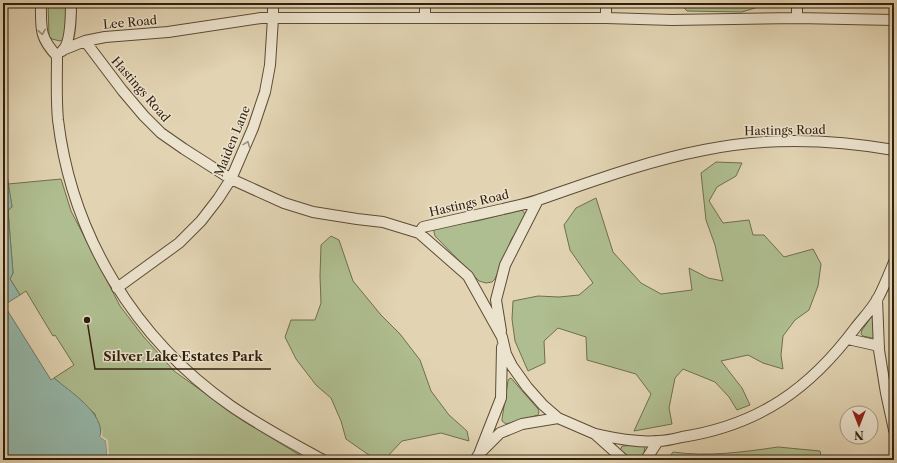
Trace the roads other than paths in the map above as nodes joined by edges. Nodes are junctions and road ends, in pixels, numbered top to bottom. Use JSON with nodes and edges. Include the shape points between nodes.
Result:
{"nodes":[{"id":1,"x":41,"y":3,"type":"edge"},
{"id":2,"x":71,"y":3,"type":"edge"},
{"id":3,"x":273,"y":3,"type":"edge"},
{"id":4,"x":425,"y":3,"type":"edge"},
{"id":5,"x":606,"y":3,"type":"edge"},
{"id":6,"x":797,"y":3,"type":"edge"},
{"id":7,"x":425,"y":17,"type":"junction"},
{"id":8,"x":273,"y":18,"type":"junction"},
{"id":9,"x":606,"y":18,"type":"junction"},
{"id":10,"x":797,"y":18,"type":"junction"},
{"id":11,"x":894,"y":20,"type":"edge"},
{"id":12,"x":85,"y":41,"type":"junction"},
{"id":13,"x":65,"y":48,"type":"junction"},
{"id":14,"x":57,"y":56,"type":"junction"},
{"id":15,"x":894,"y":150,"type":"edge"},
{"id":16,"x":231,"y":180,"type":"junction"},
{"id":17,"x":538,"y":200,"type":"junction"},
{"id":18,"x":419,"y":232,"type":"junction"},
{"id":19,"x":894,"y":262,"type":"edge"},
{"id":20,"x":117,"y":288,"type":"junction"},
{"id":21,"x":877,"y":299,"type":"junction"},
{"id":22,"x":502,"y":337,"type":"junction"},
{"id":23,"x":848,"y":339,"type":"junction"},
{"id":24,"x":879,"y":346,"type":"junction"},
{"id":25,"x":558,"y":418,"type":"junction"},
{"id":26,"x":894,"y":430,"type":"edge"},
{"id":27,"x":595,"y":434,"type":"junction"},
{"id":28,"x":658,"y":441,"type":"junction"},
{"id":29,"x":477,"y":457,"type":"edge"},
{"id":30,"x":323,"y":460,"type":"edge"},
{"id":31,"x":624,"y":460,"type":"edge"},
{"id":32,"x":647,"y":460,"type":"edge"}],
"edges":[{"from":1,"to":14,"type":"street","one_way":true,"via":[[43,37]]},
{"from":2,"to":13,"type":"street","via":[[69,34]]},
{"from":3,"to":8,"type":"street","name":"Maiden Lane"},
{"from":4,"to":7,"type":"street"},
{"from":5,"to":9,"type":"street"},
{"from":6,"to":10,"type":"street"},
{"from":7,"to":8,"type":"street","name":"Lee Road"},
{"from":7,"to":9,"type":"street","name":"Lee Road"},
{"from":8,"to":12,"type":"street","name":"Lee Road"},
{"from":16,"to":8,"type":"street","name":"Maiden Lane","one_way":true,"via":[[264,92],[270,66]]},
{"from":9,"to":10,"type":"street","name":"Lee Road"},
{"from":10,"to":11,"type":"street","name":"Lee Road"},
{"from":12,"to":13,"type":"street","name":"Lee Road"},
{"from":12,"to":16,"type":"street","name":"Hastings Road","via":[[144,116],[184,150]]},
{"from":13,"to":14,"type":"street"},
{"from":14,"to":20,"type":"street","via":[[58,118],[66,165],[80,212]]},
{"from":15,"to":17,"type":"street","name":"Hastings Road","via":[[816,141],[748,143],[670,157]]},
{"from":16,"to":18,"type":"street","name":"Hastings Road","via":[[284,203],[313,212],[383,222]]},
{"from":16,"to":20,"type":"street","name":"Maiden Lane","via":[[201,221],[179,243]]},
{"from":17,"to":18,"type":"street","name":"Hastings Road","via":[[423,227]]},
{"from":17,"to":22,"type":"street","via":[[505,265],[496,300]]},
{"from":18,"to":22,"type":"street","via":[[468,276]]},
{"from":19,"to":21,"type":"street"},
{"from":20,"to":30,"type":"street","via":[[154,338],[190,374],[231,406]]},
{"from":21,"to":23,"type":"street"},
{"from":21,"to":24,"type":"street"},
{"from":22,"to":25,"type":"street","via":[[512,366],[532,393]]},
{"from":22,"to":29,"type":"street","via":[[502,398]]},
{"from":23,"to":24,"type":"street"},
{"from":23,"to":28,"type":"street","via":[[815,375],[770,408],[727,428]]},
{"from":24,"to":26,"type":"street"},
{"from":25,"to":27,"type":"street"},
{"from":25,"to":29,"type":"street","via":[[522,424],[500,433]]},
{"from":27,"to":28,"type":"street"},
{"from":27,"to":31,"type":"street"},
{"from":28,"to":32,"type":"street"}]}
